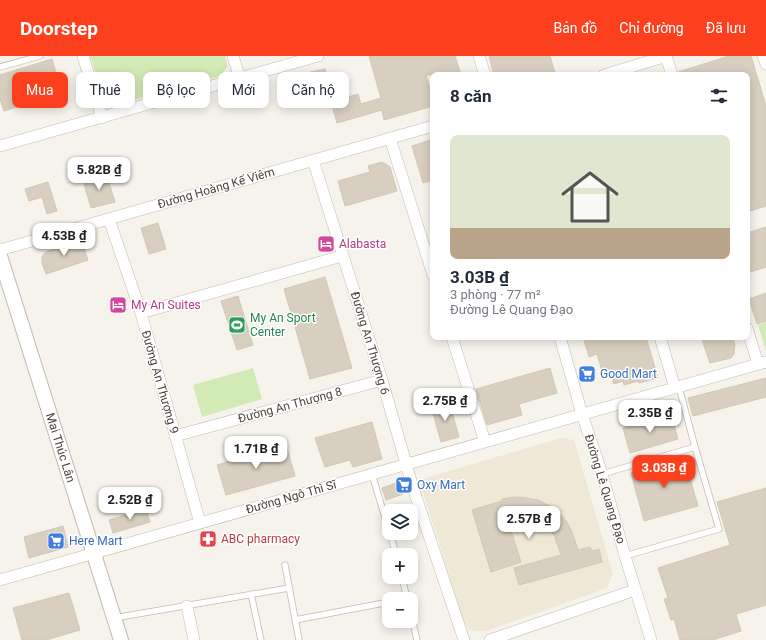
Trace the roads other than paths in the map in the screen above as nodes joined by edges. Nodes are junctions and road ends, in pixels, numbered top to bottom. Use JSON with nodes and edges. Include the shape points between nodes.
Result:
{"nodes":[{"id":1,"x":40,"y":56,"type":"edge"},
{"id":2,"x":83,"y":56,"type":"edge"},
{"id":3,"x":233,"y":56,"type":"edge"},
{"id":4,"x":314,"y":56,"type":"edge"},
{"id":5,"x":479,"y":56,"type":"edge"},
{"id":6,"x":666,"y":56,"type":"edge"},
{"id":7,"x":763,"y":56,"type":"edge"},
{"id":8,"x":766,"y":64,"type":"edge"},
{"id":9,"x":0,"y":67,"type":"edge"},
{"id":10,"x":238,"y":72,"type":"edge"},
{"id":11,"x":263,"y":72,"type":"edge"},
{"id":12,"x":484,"y":72,"type":"edge"},
{"id":13,"x":614,"y":72,"type":"edge"},
{"id":14,"x":671,"y":72,"type":"edge"},
{"id":15,"x":218,"y":85,"type":"edge"},
{"id":16,"x":102,"y":118,"type":"junction"},
{"id":17,"x":430,"y":127,"type":"edge"},
{"id":18,"x":390,"y":138,"type":"junction"},
{"id":19,"x":0,"y":146,"type":"edge"},
{"id":20,"x":313,"y":160,"type":"junction"},
{"id":21,"x":109,"y":219,"type":"junction"},
{"id":22,"x":0,"y":250,"type":"edge"},
{"id":23,"x":0,"y":256,"type":"edge"},
{"id":24,"x":342,"y":256,"type":"junction"},
{"id":25,"x":430,"y":265,"type":"edge"},
{"id":26,"x":141,"y":313,"type":"junction"},
{"id":27,"x":750,"y":335,"type":"edge"},
{"id":28,"x":453,"y":340,"type":"edge"},
{"id":29,"x":561,"y":340,"type":"edge"},
{"id":30,"x":661,"y":340,"type":"edge"},
{"id":31,"x":762,"y":363,"type":"edge"},
{"id":32,"x":382,"y":380,"type":"junction"},
{"id":33,"x":677,"y":387,"type":"junction"},
{"id":34,"x":582,"y":414,"type":"junction"},
{"id":35,"x":175,"y":436,"type":"junction"},
{"id":36,"x":485,"y":442,"type":"junction"},
{"id":37,"x":695,"y":447,"type":"junction"},
{"id":38,"x":405,"y":464,"type":"junction"},
{"id":39,"x":372,"y":474,"type":"junction"},
{"id":40,"x":602,"y":474,"type":"junction"},
{"id":41,"x":382,"y":508,"type":"edge"},
{"id":42,"x":200,"y":523,"type":"junction"},
{"id":43,"x":94,"y":553,"type":"junction"},
{"id":44,"x":625,"y":556,"type":"junction"},
{"id":45,"x":285,"y":565,"type":"dead end"},
{"id":46,"x":0,"y":580,"type":"edge"},
{"id":47,"x":289,"y":588,"type":"junction"},
{"id":48,"x":635,"y":590,"type":"junction"},
{"id":49,"x":251,"y":594,"type":"junction"},
{"id":50,"x":382,"y":603,"type":"edge"},
{"id":51,"x":187,"y":606,"type":"junction"},
{"id":52,"x":114,"y":618,"type":"junction"},
{"id":53,"x":295,"y":620,"type":"junction"},
{"id":54,"x":414,"y":628,"type":"edge"},
{"id":55,"x":121,"y":640,"type":"edge"},
{"id":56,"x":194,"y":640,"type":"edge"},
{"id":57,"x":261,"y":640,"type":"edge"},
{"id":58,"x":298,"y":640,"type":"edge"},
{"id":59,"x":417,"y":640,"type":"edge"},
{"id":60,"x":464,"y":640,"type":"edge"},
{"id":61,"x":490,"y":640,"type":"edge"},
{"id":62,"x":650,"y":640,"type":"edge"}],
"edges":[{"from":1,"to":9,"type":"lane"},
{"from":2,"to":16,"type":"street"},
{"from":3,"to":10,"type":"street"},
{"from":4,"to":11,"type":"street"},
{"from":5,"to":12,"type":"street"},
{"from":6,"to":13,"type":"street"},
{"from":6,"to":14,"type":"street"},
{"from":7,"to":8,"type":"street"},
{"from":15,"to":16,"type":"street"},
{"from":16,"to":19,"type":"street"},
{"from":17,"to":18,"type":"street","name":"Đường Hoàng Kế Viêm"},
{"from":18,"to":20,"type":"street","name":"Đường Hoàng Kế Viêm"},
{"from":18,"to":25,"type":"street"},
{"from":20,"to":21,"type":"street","name":"Đường Hoàng Kế Viêm"},
{"from":20,"to":24,"type":"street","name":"Đường An Thượng 6"},
{"from":21,"to":22,"type":"street","name":"Đường Hoàng Kế Viêm"},
{"from":21,"to":26,"type":"street","name":"Đường An Thượng 9"},
{"from":23,"to":43,"type":"street","name":"Mai Thúc Lân"},
{"from":24,"to":26,"type":"street"},
{"from":24,"to":32,"type":"street","name":"Đường An Thượng 6"},
{"from":26,"to":35,"type":"street","name":"Đường An Thượng 9"},
{"from":27,"to":31,"type":"street"},
{"from":28,"to":36,"type":"street"},
{"from":29,"to":34,"type":"street","name":"Đường Lê Quang Đạo"},
{"from":30,"to":33,"type":"street"},
{"from":31,"to":33,"type":"street","name":"Đường Ngô Thì Sĩ"},
{"from":32,"to":35,"type":"street","name":"Đường An Thượng 8"},
{"from":32,"to":38,"type":"street","name":"Đường An Thượng 6"},
{"from":33,"to":34,"type":"street","name":"Đường Ngô Thì Sĩ"},
{"from":33,"to":37,"type":"lane"},
{"from":34,"to":36,"type":"street","name":"Đường Ngô Thì Sĩ"},
{"from":34,"to":40,"type":"street","name":"Đường Lê Quang Đạo"},
{"from":35,"to":42,"type":"street","name":"Đường An Thượng 9"},
{"from":36,"to":38,"type":"street","name":"Đường Ngô Thì Sĩ"},
{"from":37,"to":40,"type":"lane"},
{"from":37,"to":44,"type":"lane","via":[[719,529]]},
{"from":38,"to":39,"type":"street","name":"Đường Ngô Thì Sĩ"},
{"from":38,"to":60,"type":"street","name":"Đường An Thượng 6"},
{"from":39,"to":41,"type":"lane"},
{"from":39,"to":42,"type":"street","name":"Đường Ngô Thì Sĩ"},
{"from":40,"to":44,"type":"street","name":"Đường Lê Quang Đạo"},
{"from":42,"to":43,"type":"street","name":"Đường Ngô Thì Sĩ"},
{"from":43,"to":46,"type":"street","name":"Đường Ngô Thì Sĩ"},
{"from":43,"to":52,"type":"street","name":"Mai Thúc Lân"},
{"from":44,"to":48,"type":"street","name":"Đường Lê Quang Đạo"},
{"from":45,"to":47,"type":"lane"},
{"from":47,"to":49,"type":"lane"},
{"from":47,"to":53,"type":"lane"},
{"from":48,"to":61,"type":"street"},
{"from":48,"to":62,"type":"street","name":"Đường Lê Quang Đạo"},
{"from":49,"to":51,"type":"lane"},
{"from":49,"to":57,"type":"lane"},
{"from":50,"to":53,"type":"lane"},
{"from":51,"to":52,"type":"lane"},
{"from":51,"to":56,"type":"street"},
{"from":52,"to":55,"type":"street","name":"Mai Thúc Lân"},
{"from":53,"to":58,"type":"lane"},
{"from":54,"to":59,"type":"lane"}]}
